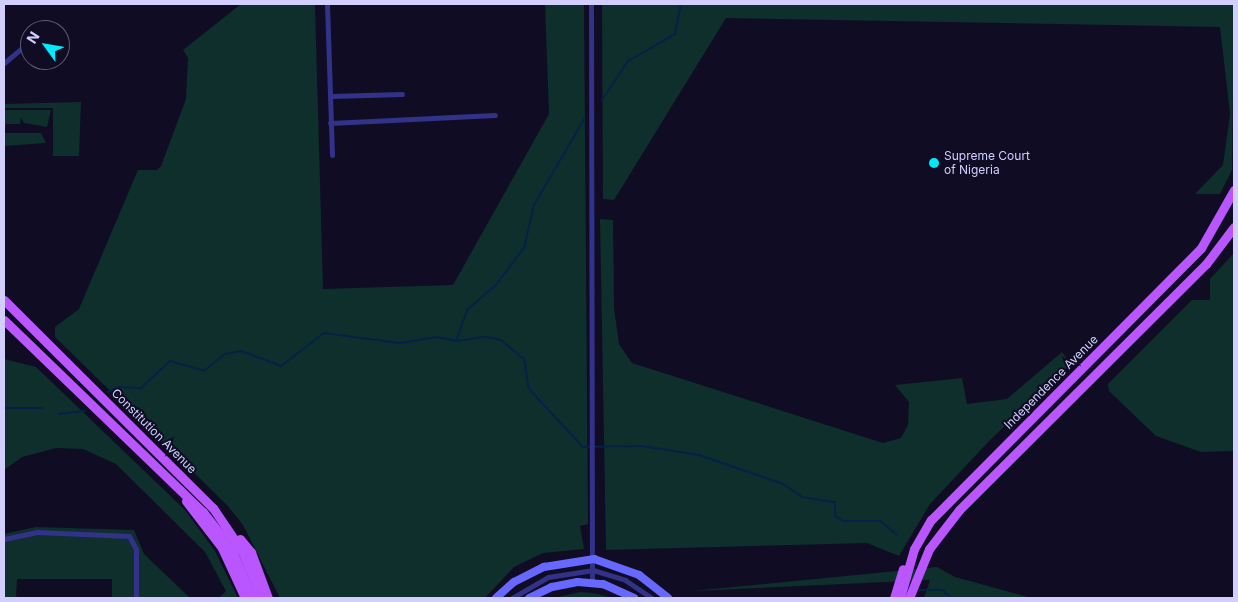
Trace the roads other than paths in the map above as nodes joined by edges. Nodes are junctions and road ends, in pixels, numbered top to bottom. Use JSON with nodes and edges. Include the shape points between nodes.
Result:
{"nodes":[{"id":1,"x":328,"y":4,"type":"edge"},
{"id":2,"x":591,"y":4,"type":"edge"},
{"id":3,"x":20,"y":49,"type":"edge"},
{"id":4,"x":4,"y":63,"type":"edge"},
{"id":5,"x":402,"y":94,"type":"dead end"},
{"id":6,"x":331,"y":96,"type":"junction"},
{"id":7,"x":495,"y":115,"type":"dead end"},
{"id":8,"x":330,"y":123,"type":"junction"},
{"id":9,"x":332,"y":155,"type":"dead end"},
{"id":10,"x":1234,"y":190,"type":"edge"},
{"id":11,"x":1234,"y":227,"type":"edge"},
{"id":12,"x":4,"y":300,"type":"edge"},
{"id":13,"x":4,"y":320,"type":"edge"},
{"id":14,"x":176,"y":486,"type":"junction"},
{"id":15,"x":226,"y":524,"type":"junction"},
{"id":16,"x":4,"y":539,"type":"edge"},
{"id":17,"x":914,"y":549,"type":"junction"},
{"id":18,"x":929,"y":549,"type":"junction"},
{"id":19,"x":594,"y":559,"type":"junction"},
{"id":20,"x":593,"y":570,"type":"junction"},
{"id":21,"x":592,"y":582,"type":"junction"},
{"id":22,"x":136,"y":598,"type":"edge"},
{"id":23,"x":245,"y":598,"type":"edge"},
{"id":24,"x":252,"y":598,"type":"edge"},
{"id":25,"x":261,"y":598,"type":"edge"},
{"id":26,"x":268,"y":598,"type":"edge"},
{"id":27,"x":496,"y":598,"type":"edge"},
{"id":28,"x":512,"y":598,"type":"edge"},
{"id":29,"x":529,"y":598,"type":"edge"},
{"id":30,"x":634,"y":598,"type":"edge"},
{"id":31,"x":652,"y":598,"type":"edge"},
{"id":32,"x":668,"y":598,"type":"edge"},
{"id":33,"x":894,"y":598,"type":"edge"},
{"id":34,"x":900,"y":598,"type":"edge"},
{"id":35,"x":909,"y":598,"type":"edge"},
{"id":36,"x":914,"y":598,"type":"edge"}],
"edges":[{"from":1,"to":6,"type":"street"},
{"from":2,"to":19,"type":"street"},
{"from":3,"to":4,"type":"street"},
{"from":5,"to":6,"type":"street"},
{"from":6,"to":8,"type":"street"},
{"from":7,"to":8,"type":"street"},
{"from":8,"to":9,"type":"street"},
{"from":10,"to":17,"type":"main road","name":"Independence Avenue","via":[[1201,248],[945,505]]},
{"from":11,"to":18,"type":"main road","via":[[1206,264],[959,510]]},
{"from":12,"to":15,"type":"main road","name":"Constitution Avenue"},
{"from":13,"to":14,"type":"main road","name":"Constitution Avenue"},
{"from":14,"to":23,"type":"main road","via":[[222,548]]},
{"from":14,"to":24,"type":"main road","name":"Constitution Avenue","via":[[231,548]]},
{"from":15,"to":25,"type":"main road","name":"Constitution Avenue","via":[[252,570]]},
{"from":15,"to":26,"type":"main road","via":[[250,552]]},
{"from":16,"to":22,"type":"street","via":[[37,532],[129,536],[136,549]]},
{"from":17,"to":33,"type":"main road"},
{"from":17,"to":34,"type":"main road","name":"Independence Avenue"},
{"from":18,"to":35,"type":"main road"},
{"from":18,"to":36,"type":"main road"},
{"from":19,"to":20,"type":"street"},
{"from":19,"to":27,"type":"street","via":[[544,567],[514,582]]},
{"from":19,"to":32,"type":"street","via":[[639,575]]},
{"from":20,"to":21,"type":"street"},
{"from":20,"to":28,"type":"street","via":[[548,577]]},
{"from":20,"to":31,"type":"street","via":[[625,580]]},
{"from":21,"to":29,"type":"street","via":[[565,583]]},
{"from":21,"to":30,"type":"street"}]}
